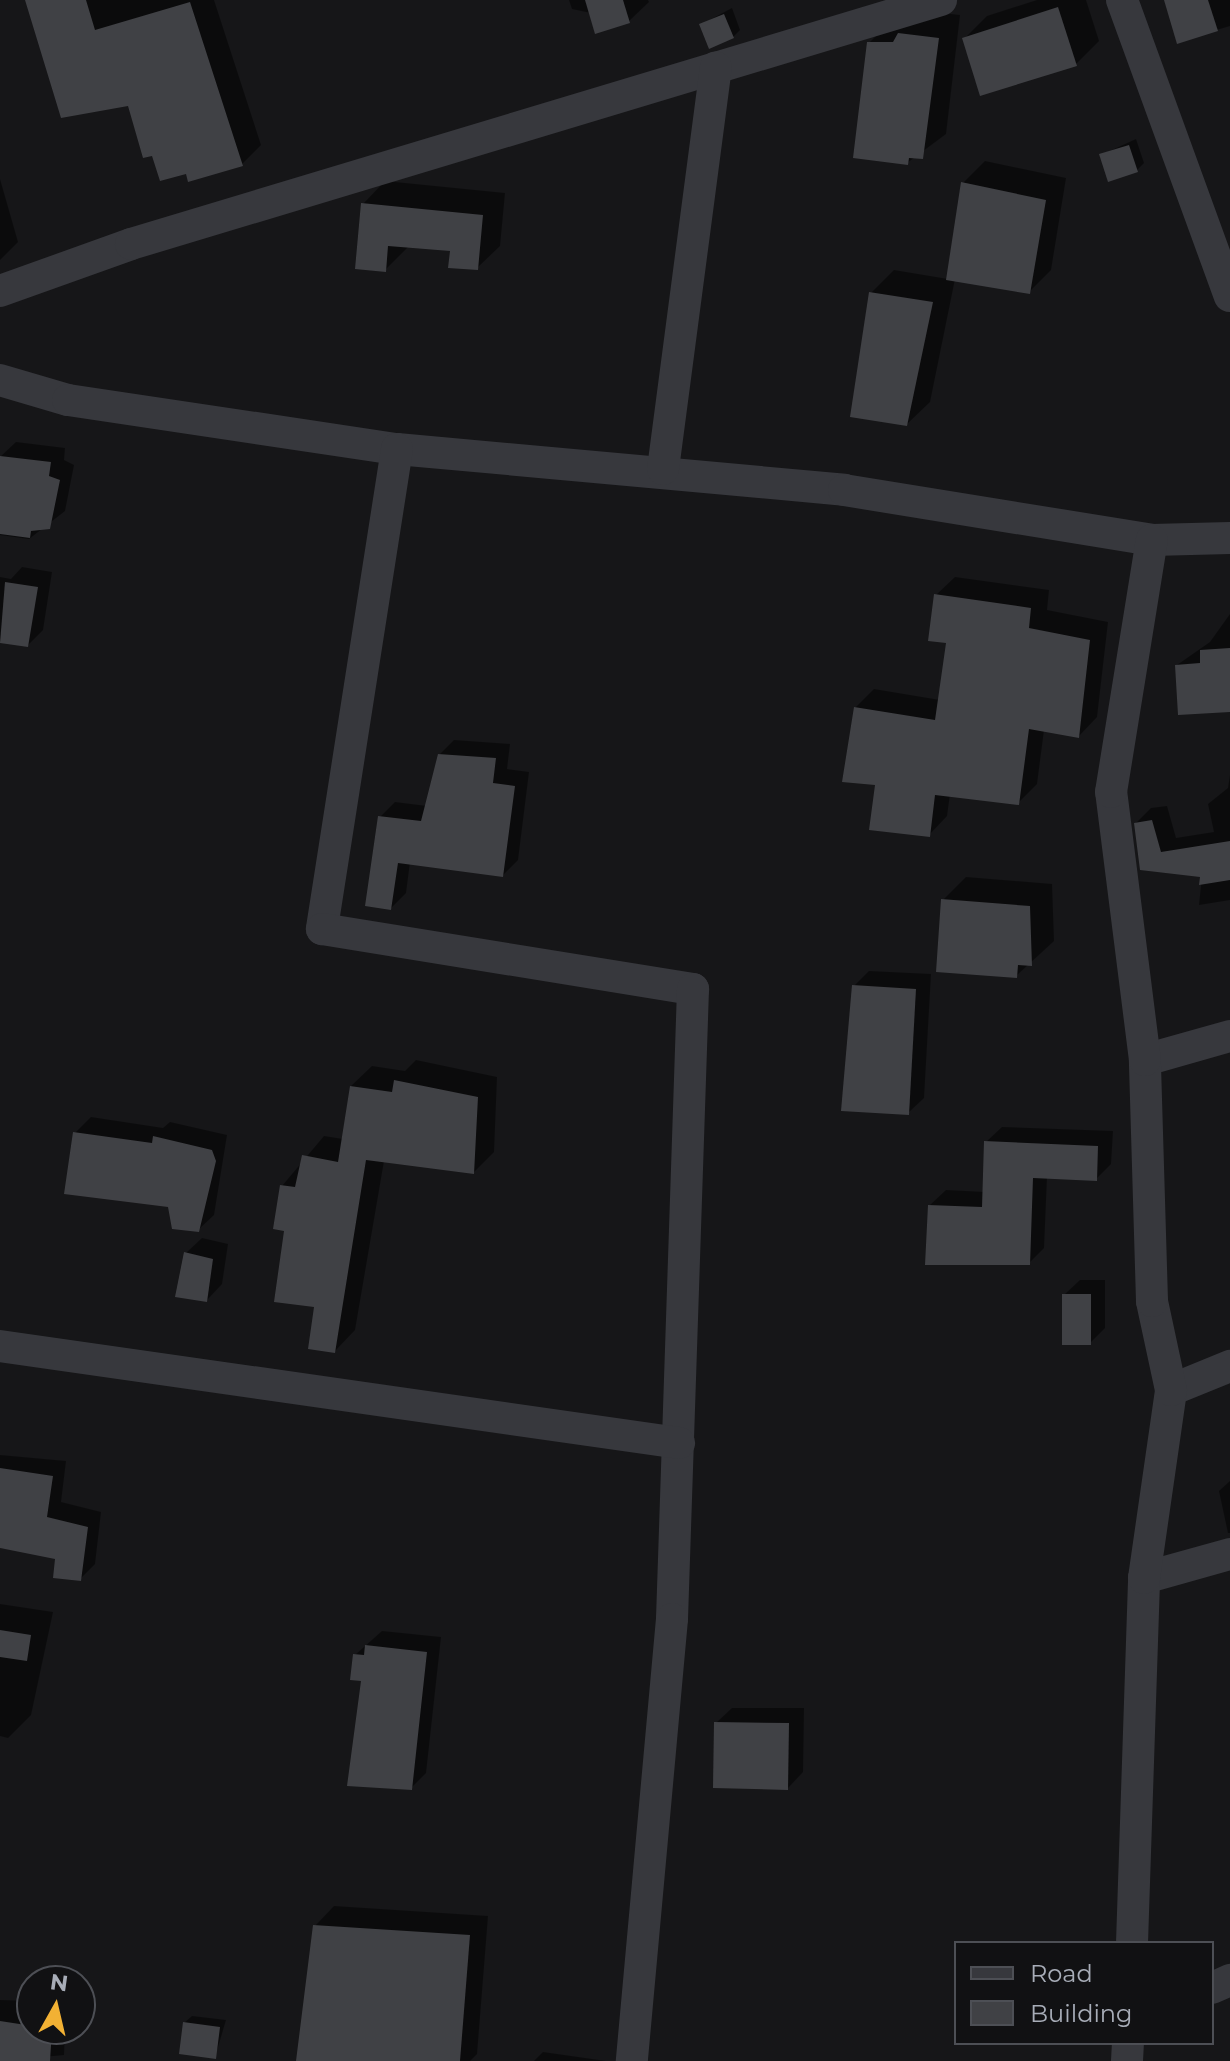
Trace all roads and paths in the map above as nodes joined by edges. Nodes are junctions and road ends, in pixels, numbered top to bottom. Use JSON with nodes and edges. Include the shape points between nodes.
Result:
{"nodes":[{"id":1,"x":941,"y":0,"type":"edge"},
{"id":2,"x":1122,"y":0,"type":"edge"},
{"id":3,"x":716,"y":67,"type":"junction"},
{"id":4,"x":0,"y":291,"type":"edge"},
{"id":5,"x":1230,"y":296,"type":"edge"},
{"id":6,"x":0,"y":380,"type":"edge"},
{"id":7,"x":397,"y":449,"type":"junction"},
{"id":8,"x":663,"y":469,"type":"junction"},
{"id":9,"x":1230,"y":538,"type":"edge"},
{"id":10,"x":1152,"y":540,"type":"junction"},
{"id":11,"x":1230,"y":1036,"type":"edge"},
{"id":12,"x":1145,"y":1060,"type":"junction"},
{"id":13,"x":0,"y":1346,"type":"edge"},
{"id":14,"x":1230,"y":1366,"type":"edge"},
{"id":15,"x":1171,"y":1390,"type":"junction"},
{"id":16,"x":679,"y":1443,"type":"junction"},
{"id":17,"x":1230,"y":1554,"type":"edge"},
{"id":18,"x":1144,"y":1578,"type":"junction"},
{"id":19,"x":1132,"y":1941,"type":"edge"},
{"id":20,"x":632,"y":2061,"type":"edge"}],
"edges":[{"from":1,"to":3,"type":"street"},
{"from":2,"to":5,"type":"street"},
{"from":3,"to":4,"type":"street"},
{"from":3,"to":8,"type":"street"},
{"from":6,"to":7,"type":"street","via":[[68,400]]},
{"from":7,"to":8,"type":"street"},
{"from":7,"to":16,"type":"street","via":[[322,929],[693,989]]},
{"from":8,"to":10,"type":"street"},
{"from":9,"to":10,"type":"street"},
{"from":10,"to":12,"type":"street","via":[[1111,792]]},
{"from":11,"to":12,"type":"street"},
{"from":12,"to":15,"type":"street","via":[[1152,1301]]},
{"from":13,"to":16,"type":"street"},
{"from":14,"to":15,"type":"street"},
{"from":15,"to":18,"type":"street"},
{"from":16,"to":20,"type":"street","via":[[672,1619]]},
{"from":17,"to":18,"type":"street"},
{"from":18,"to":19,"type":"street"}]}
